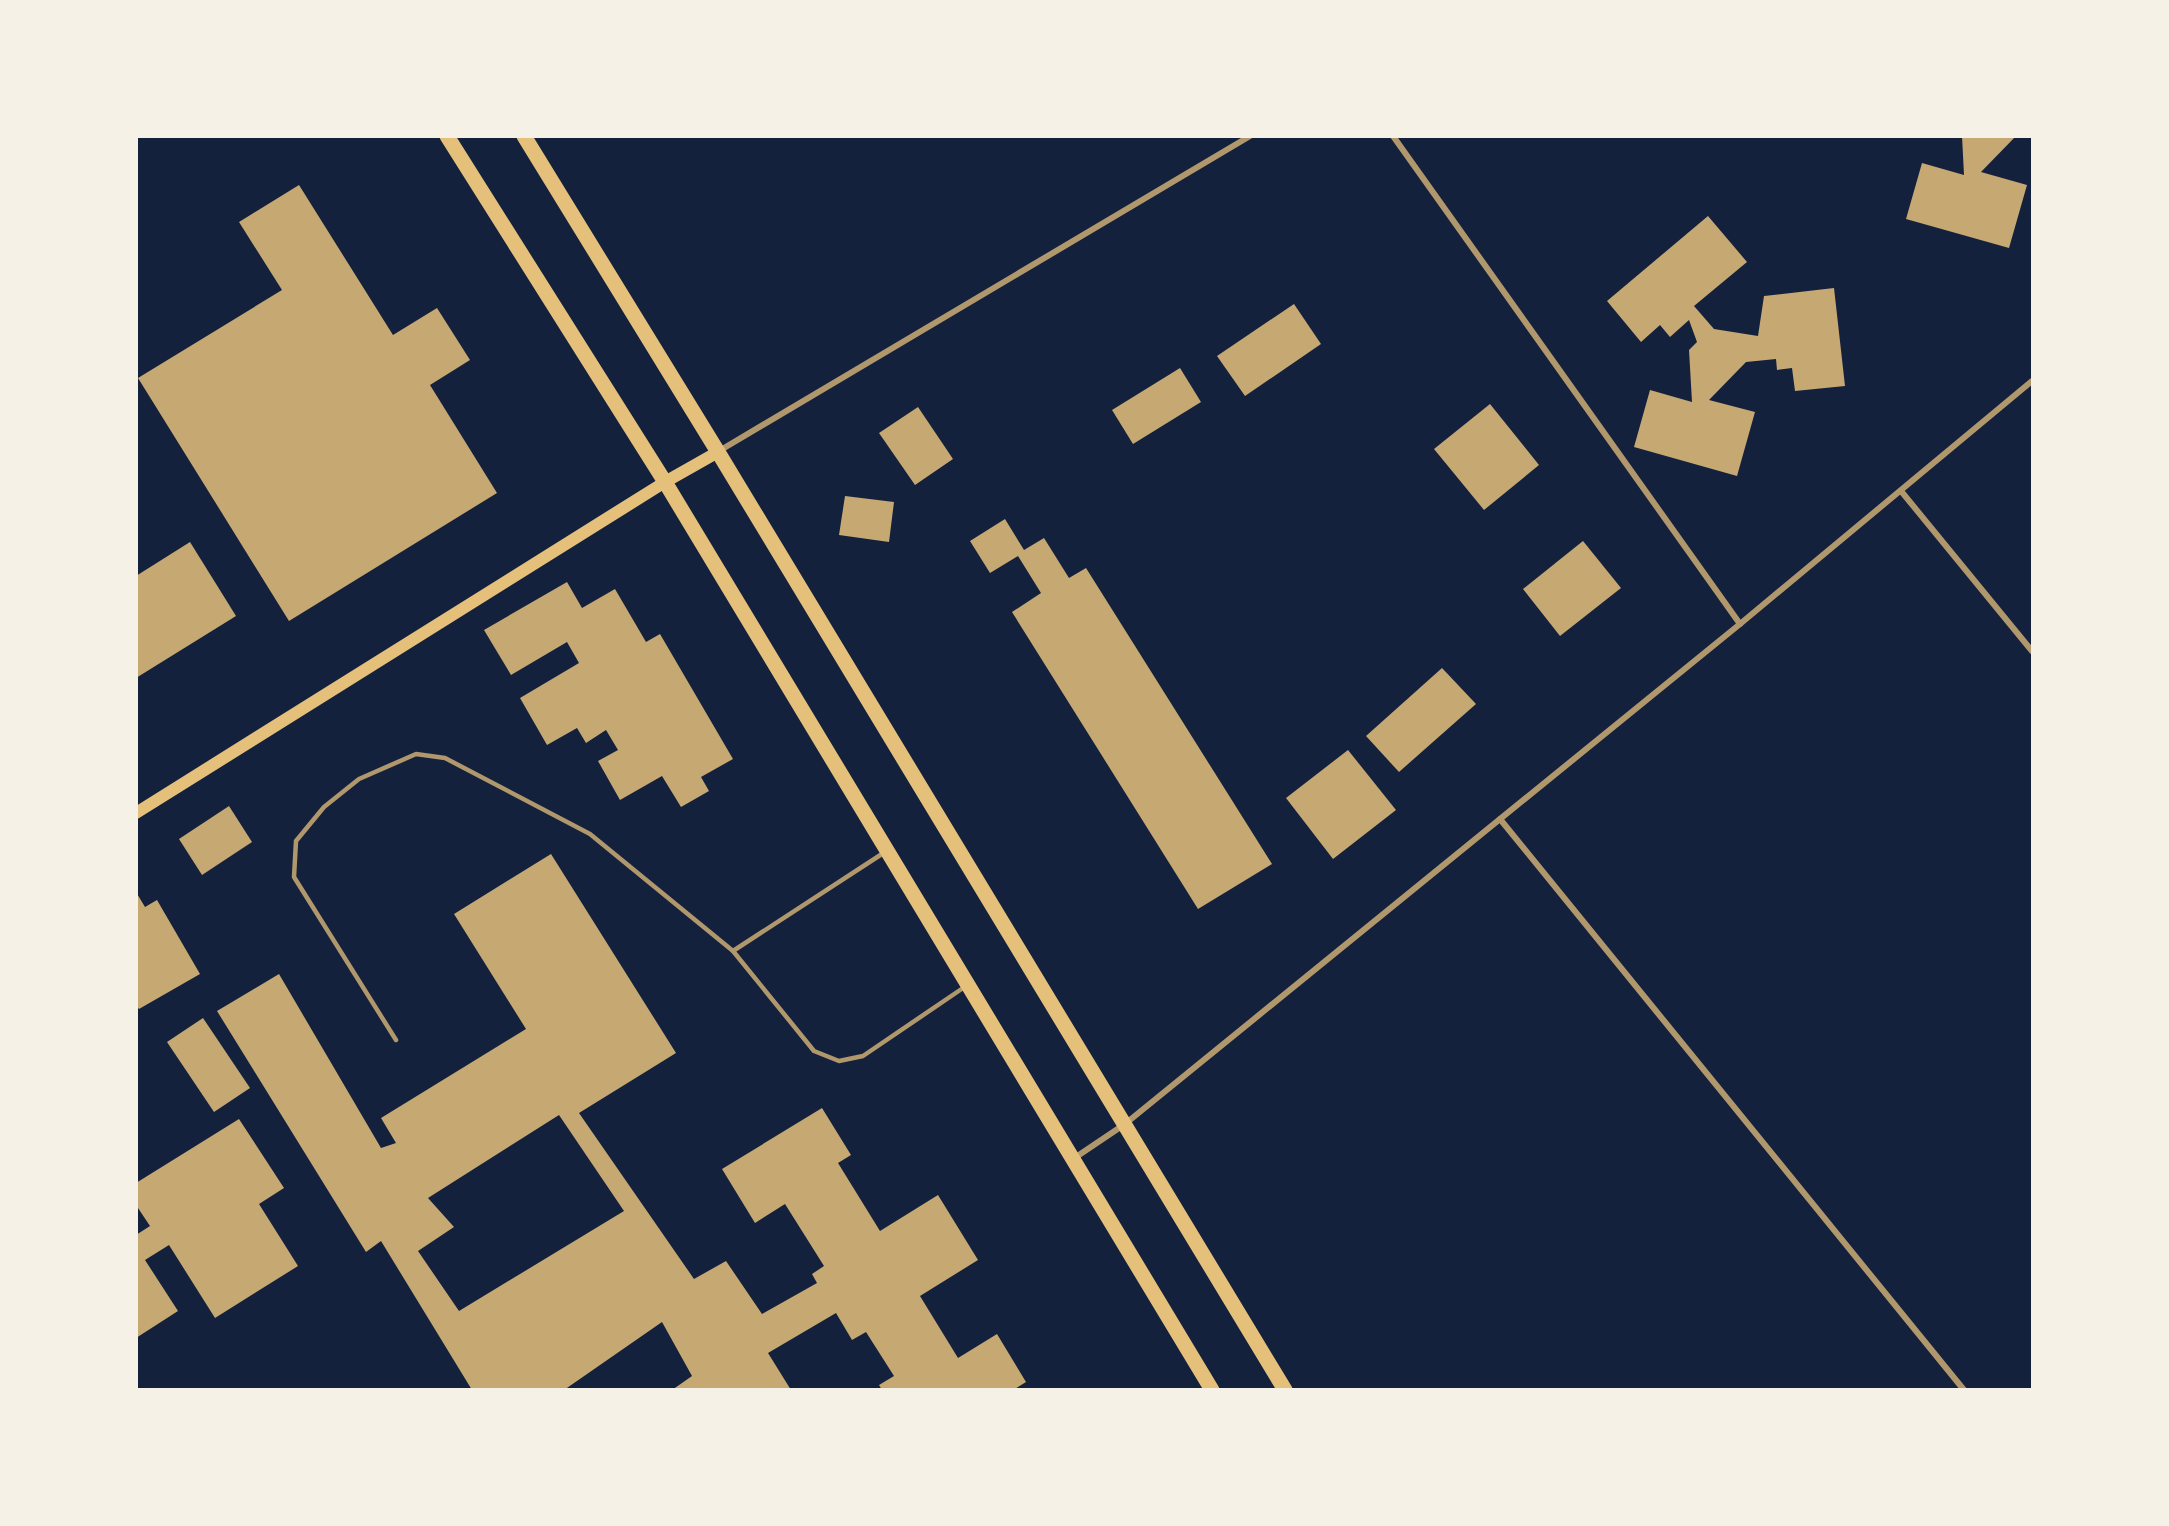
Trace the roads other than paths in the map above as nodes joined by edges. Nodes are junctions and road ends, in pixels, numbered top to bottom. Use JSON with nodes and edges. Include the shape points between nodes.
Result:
{"nodes":[{"id":1,"x":447,"y":136,"type":"edge"},
{"id":2,"x":524,"y":136,"type":"edge"},
{"id":3,"x":1250,"y":136,"type":"edge"},
{"id":4,"x":1393,"y":136,"type":"edge"},
{"id":5,"x":2032,"y":383,"type":"edge"},
{"id":6,"x":718,"y":452,"type":"junction"},
{"id":7,"x":665,"y":482,"type":"junction"},
{"id":8,"x":1901,"y":491,"type":"junction"},
{"id":9,"x":1740,"y":624,"type":"junction"},
{"id":10,"x":2032,"y":651,"type":"edge"},
{"id":11,"x":136,"y":813,"type":"edge"},
{"id":12,"x":1500,"y":819,"type":"junction"},
{"id":13,"x":887,"y":851,"type":"junction"},
{"id":14,"x":733,"y":951,"type":"junction"},
{"id":15,"x":968,"y":985,"type":"junction"},
{"id":16,"x":396,"y":1040,"type":"dead end"},
{"id":17,"x":1125,"y":1124,"type":"junction"},
{"id":18,"x":1073,"y":1159,"type":"junction"},
{"id":19,"x":1212,"y":1389,"type":"edge"},
{"id":20,"x":1286,"y":1389,"type":"edge"},
{"id":21,"x":1964,"y":1389,"type":"edge"}],
"edges":[{"from":1,"to":7,"type":"main road"},
{"from":2,"to":6,"type":"main road"},
{"from":3,"to":6,"type":"street"},
{"from":4,"to":9,"type":"street"},
{"from":5,"to":8,"type":"street"},
{"from":6,"to":7,"type":"main road"},
{"from":6,"to":17,"type":"main road"},
{"from":7,"to":11,"type":"main road"},
{"from":7,"to":13,"type":"main road"},
{"from":8,"to":9,"type":"street"},
{"from":8,"to":10,"type":"street"},
{"from":9,"to":12,"type":"street"},
{"from":12,"to":17,"type":"street"},
{"from":12,"to":21,"type":"street"},
{"from":13,"to":14,"type":"lane"},
{"from":13,"to":15,"type":"main road"},
{"from":14,"to":15,"type":"lane","via":[[814,1051],[839,1061],[863,1056]]},
{"from":14,"to":16,"type":"lane","via":[[590,834],[445,758],[416,753],[359,779],[324,807],[296,842],[294,877]]},
{"from":15,"to":18,"type":"main road"},
{"from":17,"to":18,"type":"street"},
{"from":17,"to":20,"type":"main road"},
{"from":18,"to":19,"type":"main road"}]}
